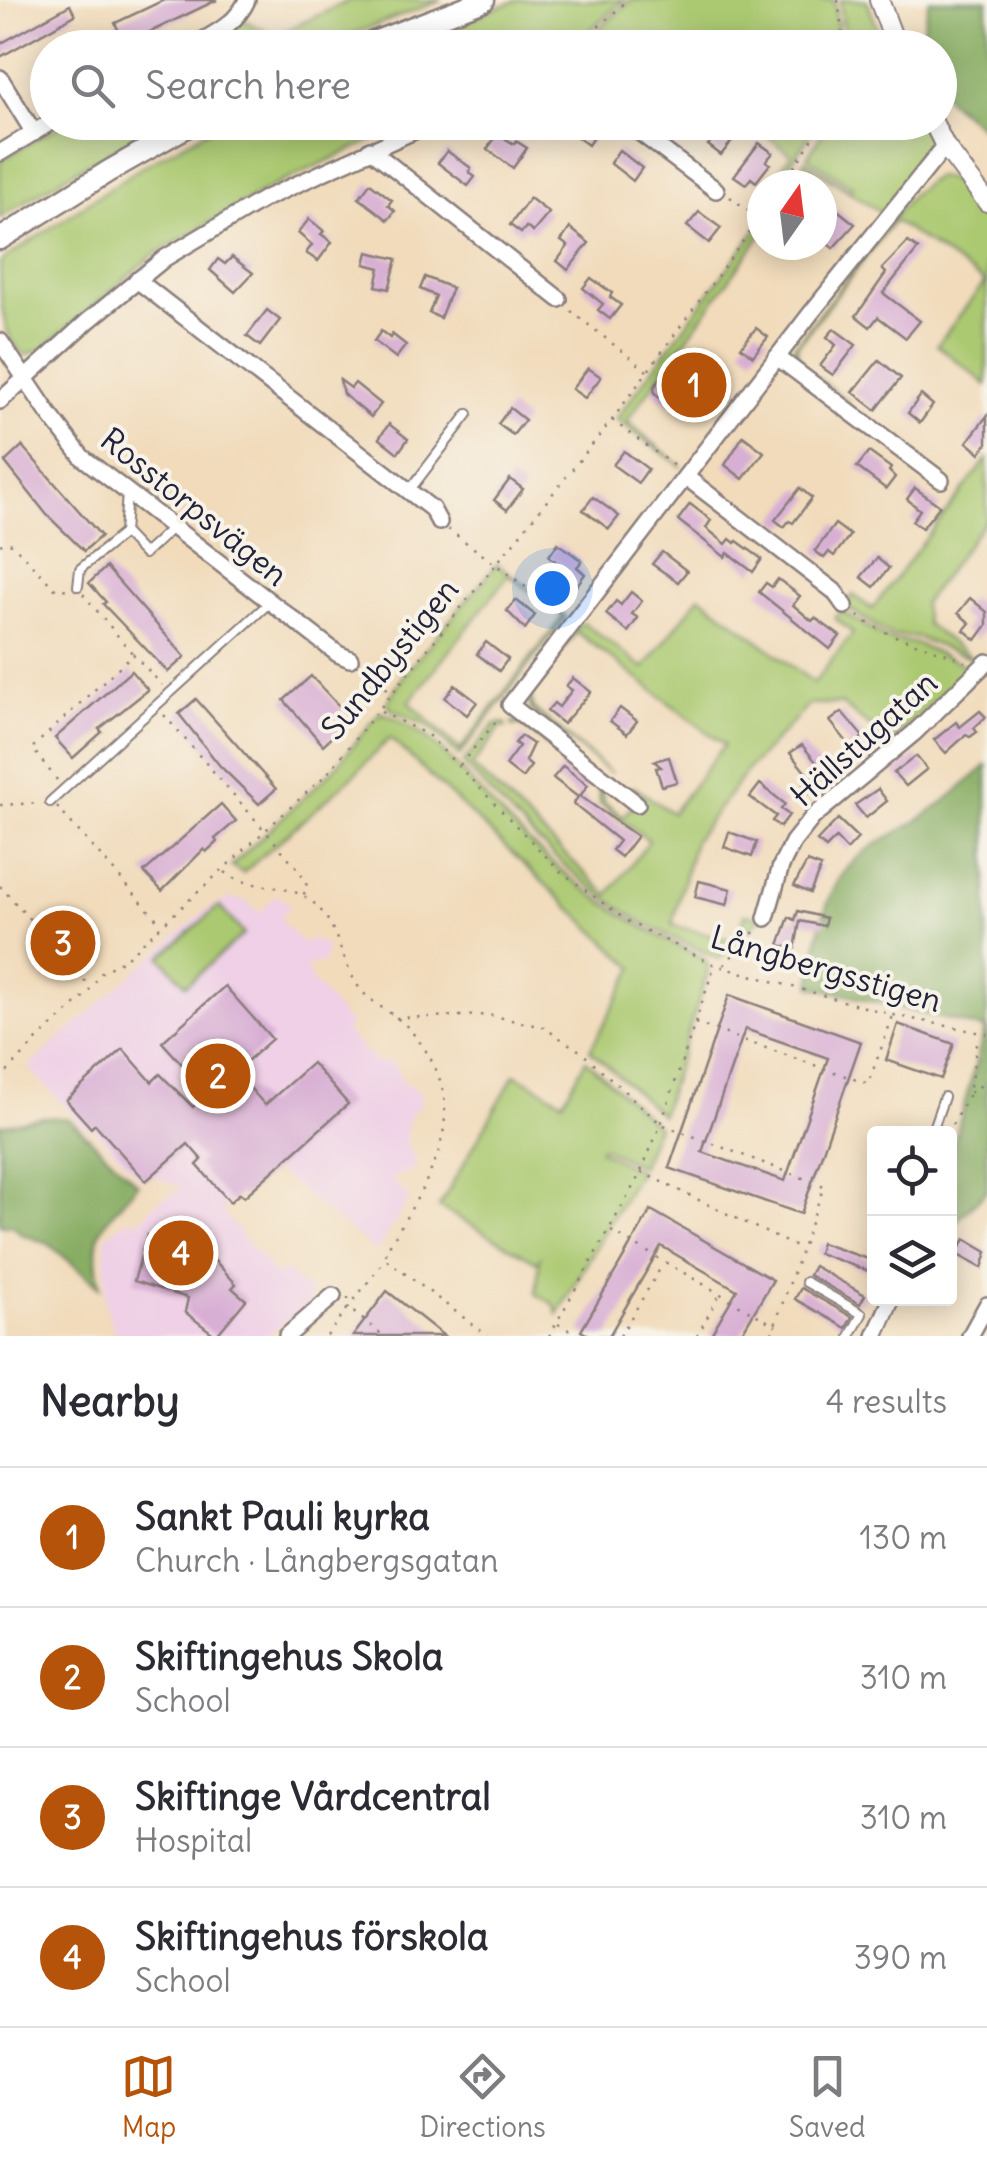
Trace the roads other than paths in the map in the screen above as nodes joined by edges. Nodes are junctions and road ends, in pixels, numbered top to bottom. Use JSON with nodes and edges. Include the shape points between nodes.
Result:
{"nodes":[{"id":1,"x":247,"y":0,"type":"edge"},
{"id":2,"x":484,"y":0,"type":"edge"},
{"id":3,"x":879,"y":0,"type":"edge"},
{"id":4,"x":220,"y":30,"type":"edge"},
{"id":5,"x":405,"y":30,"type":"edge"},
{"id":6,"x":890,"y":30,"type":"edge"},
{"id":7,"x":0,"y":78,"type":"edge"},
{"id":8,"x":30,"y":126,"type":"edge"},
{"id":9,"x":30,"y":134,"type":"edge"},
{"id":10,"x":163,"y":140,"type":"edge"},
{"id":11,"x":391,"y":140,"type":"edge"},
{"id":12,"x":650,"y":140,"type":"edge"},
{"id":13,"x":942,"y":140,"type":"edge"},
{"id":14,"x":945,"y":146,"type":"junction"},
{"id":15,"x":370,"y":149,"type":"junction"},
{"id":16,"x":0,"y":153,"type":"edge"},
{"id":17,"x":716,"y":190,"type":"road end"},
{"id":18,"x":987,"y":202,"type":"edge"},
{"id":19,"x":0,"y":239,"type":"edge"},
{"id":20,"x":137,"y":280,"type":"junction"},
{"id":21,"x":559,"y":299,"type":"road end"},
{"id":22,"x":0,"y":341,"type":"edge"},
{"id":23,"x":778,"y":357,"type":"junction"},
{"id":24,"x":25,"y":377,"type":"junction"},
{"id":25,"x":0,"y":401,"type":"edge"},
{"id":26,"x":468,"y":414,"type":"dead end"},
{"id":27,"x":686,"y":477,"type":"junction"},
{"id":28,"x":941,"y":480,"type":"dead end"},
{"id":29,"x":409,"y":491,"type":"junction"},
{"id":30,"x":127,"y":493,"type":"junction"},
{"id":31,"x":440,"y":522,"type":"road end"},
{"id":32,"x":173,"y":527,"type":"junction"},
{"id":33,"x":124,"y":532,"type":"junction"},
{"id":34,"x":78,"y":586,"type":"road end"},
{"id":35,"x":269,"y":604,"type":"junction"},
{"id":36,"x":844,"y":606,"type":"road end"},
{"id":37,"x":350,"y":658,"type":"road end"},
{"id":38,"x":982,"y":667,"type":"edge"},
{"id":39,"x":50,"y":802,"type":"road end"},
{"id":40,"x":637,"y":804,"type":"dead end"},
{"id":41,"x":766,"y":918,"type":"road end"},
{"id":42,"x":944,"y":1097,"type":"dead end"},
{"id":43,"x":934,"y":1126,"type":"edge"},
{"id":44,"x":806,"y":1282,"type":"dead end"},
{"id":45,"x":334,"y":1296,"type":"road end"},
{"id":46,"x":987,"y":1305,"type":"edge"},
{"id":47,"x":886,"y":1306,"type":"edge"},
{"id":48,"x":288,"y":1336,"type":"edge"},
{"id":49,"x":850,"y":1336,"type":"edge"},
{"id":50,"x":875,"y":1336,"type":"edge"},
{"id":51,"x":970,"y":1336,"type":"edge"}],
"edges":[{"from":1,"to":4,"type":"street"},
{"from":2,"to":5,"type":"main road"},
{"from":3,"to":6,"type":"street"},
{"from":7,"to":8,"type":"street"},
{"from":9,"to":16,"type":"street"},
{"from":10,"to":19,"type":"main road"},
{"from":11,"to":15,"type":"street"},
{"from":12,"to":17,"type":"street"},
{"from":13,"to":14,"type":"street"},
{"from":14,"to":18,"type":"street"},
{"from":14,"to":23,"type":"street"},
{"from":15,"to":20,"type":"street","via":[[264,199]]},
{"from":15,"to":21,"type":"street"},
{"from":20,"to":24,"type":"street"},
{"from":20,"to":29,"type":"street"},
{"from":22,"to":24,"type":"street","name":"Rosstorpsvägen"},
{"from":23,"to":27,"type":"street"},
{"from":23,"to":28,"type":"street"},
{"from":24,"to":25,"type":"street"},
{"from":24,"to":30,"type":"street","name":"Rosstorpsvägen","via":[[82,457]]},
{"from":26,"to":29,"type":"lane"},
{"from":27,"to":36,"type":"street","via":[[834,591]]},
{"from":27,"to":40,"type":"street","via":[[510,705]]},
{"from":29,"to":31,"type":"street"},
{"from":30,"to":32,"type":"street","name":"Rosstorpsvägen"},
{"from":30,"to":33,"type":"lane"},
{"from":32,"to":33,"type":"lane","via":[[144,554]]},
{"from":32,"to":35,"type":"street","name":"Rosstorpsvägen"},
{"from":33,"to":34,"type":"lane","via":[[80,569]]},
{"from":35,"to":37,"type":"street","name":"Rosstorpsvägen"},
{"from":35,"to":39,"type":"lane"},
{"from":38,"to":41,"type":"street","name":"Hällstugatan","via":[[812,817],[781,866]]},
{"from":42,"to":43,"type":"lane"},
{"from":44,"to":49,"type":"lane","via":[[862,1314]]},
{"from":45,"to":48,"type":"street"},
{"from":46,"to":51,"type":"street"},
{"from":47,"to":50,"type":"street"}]}
